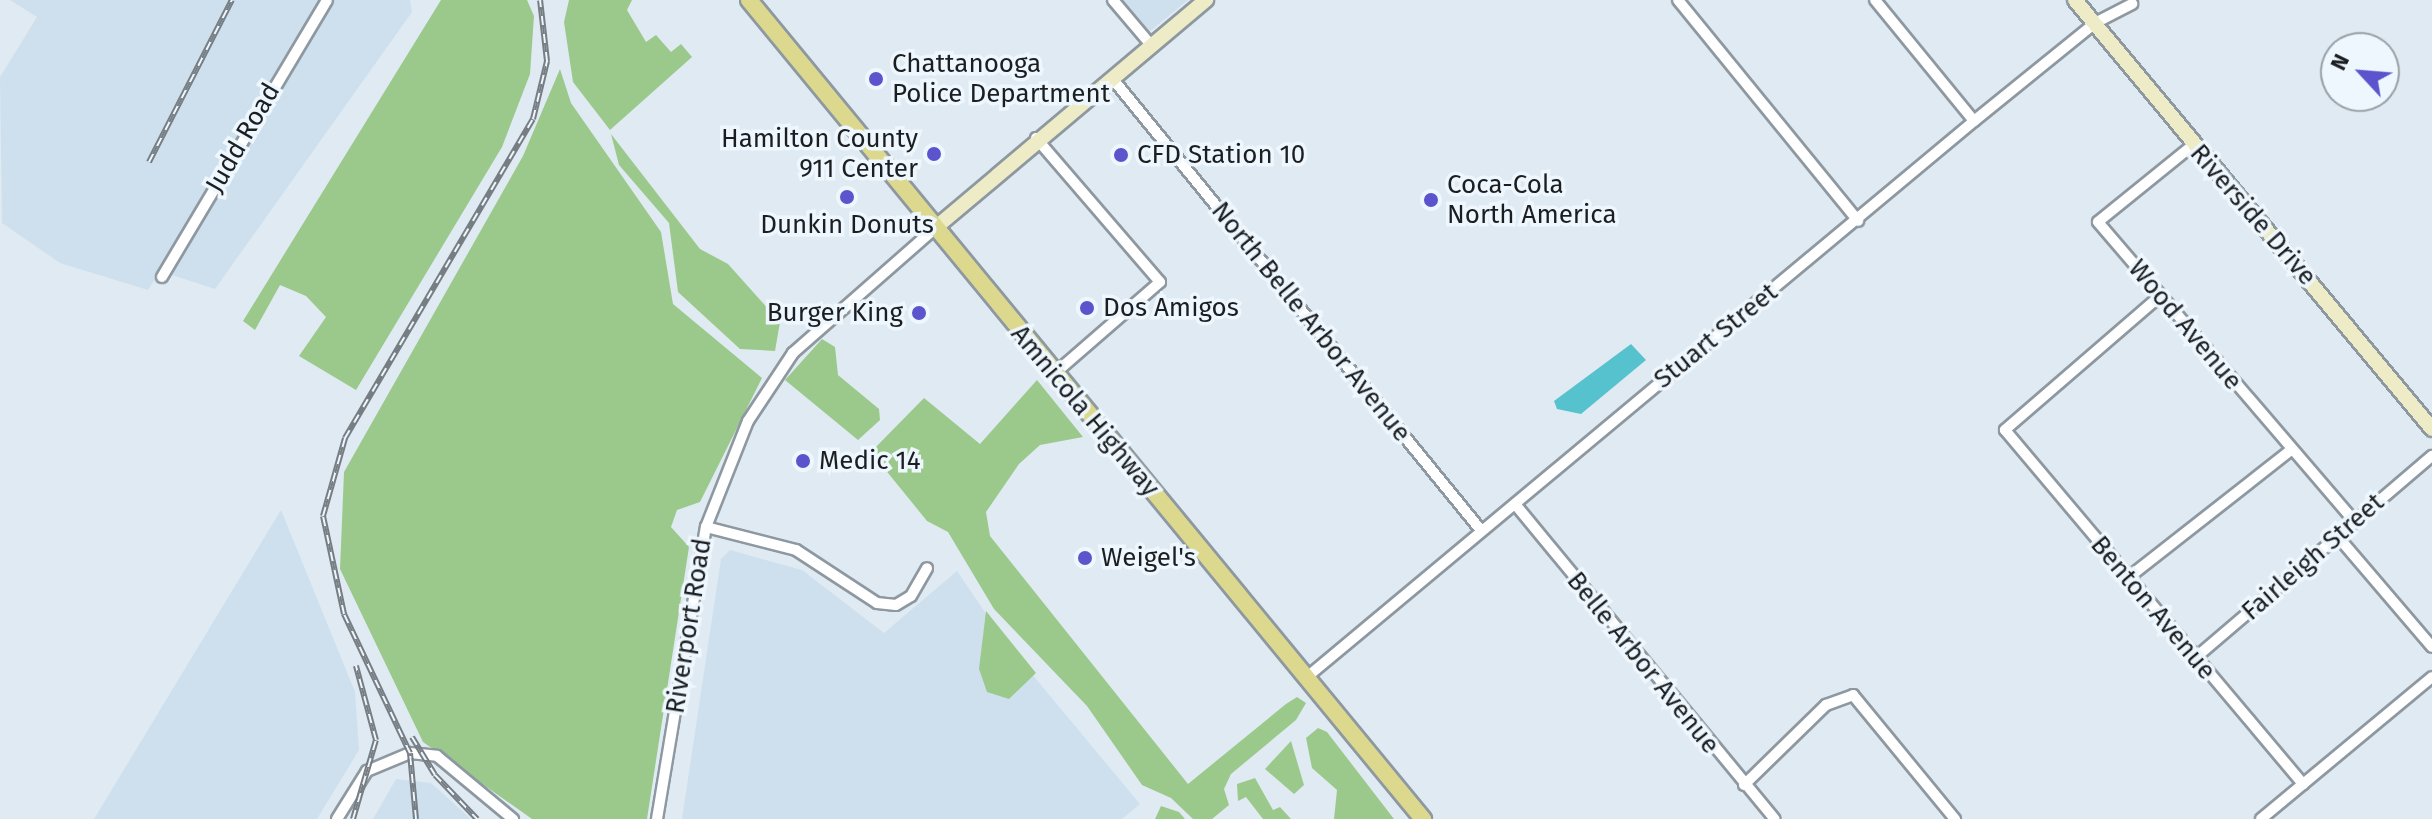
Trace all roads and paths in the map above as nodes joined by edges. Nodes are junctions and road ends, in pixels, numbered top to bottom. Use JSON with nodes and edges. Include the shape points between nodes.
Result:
{"nodes":[{"id":1,"x":327,"y":0,"type":"edge"},
{"id":2,"x":749,"y":0,"type":"edge"},
{"id":3,"x":1113,"y":0,"type":"edge"},
{"id":4,"x":1206,"y":0,"type":"edge"},
{"id":5,"x":1678,"y":0,"type":"edge"},
{"id":6,"x":1875,"y":0,"type":"edge"},
{"id":7,"x":2075,"y":0,"type":"edge"},
{"id":8,"x":2132,"y":4,"type":"dead end"},
{"id":9,"x":2095,"y":23,"type":"junction"},
{"id":10,"x":1151,"y":45,"type":"junction"},
{"id":11,"x":1112,"y":78,"type":"junction"},
{"id":12,"x":1974,"y":121,"type":"junction"},
{"id":13,"x":1036,"y":138,"type":"junction"},
{"id":14,"x":2193,"y":145,"type":"junction"},
{"id":15,"x":1858,"y":221,"type":"junction"},
{"id":16,"x":934,"y":229,"type":"junction"},
{"id":17,"x":162,"y":277,"type":"dead end"},
{"id":18,"x":2160,"y":296,"type":"junction"},
{"id":19,"x":1054,"y":374,"type":"junction"},
{"id":20,"x":2432,"y":429,"type":"edge"},
{"id":21,"x":2291,"y":450,"type":"junction"},
{"id":22,"x":2432,"y":456,"type":"edge"},
{"id":23,"x":1515,"y":504,"type":"junction"},
{"id":24,"x":2353,"y":520,"type":"junction"},
{"id":25,"x":706,"y":527,"type":"junction"},
{"id":26,"x":1480,"y":529,"type":"junction"},
{"id":27,"x":2339,"y":538,"type":"junction"},
{"id":28,"x":927,"y":568,"type":"dead end"},
{"id":29,"x":2129,"y":577,"type":"junction"},
{"id":30,"x":2432,"y":647,"type":"edge"},
{"id":31,"x":2194,"y":659,"type":"junction"},
{"id":32,"x":1307,"y":677,"type":"junction"},
{"id":33,"x":2432,"y":677,"type":"edge"},
{"id":34,"x":2303,"y":784,"type":"junction"},
{"id":35,"x":1744,"y":785,"type":"junction"},
{"id":36,"x":337,"y":819,"type":"edge"},
{"id":37,"x":513,"y":819,"type":"edge"},
{"id":38,"x":657,"y":819,"type":"edge"},
{"id":39,"x":1423,"y":819,"type":"edge"},
{"id":40,"x":1775,"y":819,"type":"edge"},
{"id":41,"x":1955,"y":819,"type":"edge"},
{"id":42,"x":2261,"y":819,"type":"edge"}],
"edges":[{"from":1,"to":17,"type":"street","name":"Judd Road"},
{"from":2,"to":16,"type":"main road","name":"Amnicola Highway"},
{"from":3,"to":10,"type":"street"},
{"from":4,"to":10,"type":"street"},
{"from":5,"to":15,"type":"street"},
{"from":6,"to":12,"type":"street"},
{"from":7,"to":9,"type":"street","name":"Riverside Drive"},
{"from":8,"to":9,"type":"street","name":"Stuart Street"},
{"from":9,"to":12,"type":"street","name":"Stuart Street"},
{"from":9,"to":14,"type":"street","name":"Riverside Drive"},
{"from":10,"to":11,"type":"street"},
{"from":11,"to":13,"type":"street"},
{"from":11,"to":26,"type":"street","name":"North Belle Arbor Avenue"},
{"from":12,"to":15,"type":"street","name":"Stuart Street"},
{"from":13,"to":16,"type":"street"},
{"from":13,"to":19,"type":"street","via":[[1160,282]]},
{"from":14,"to":18,"type":"street","name":"Wood Avenue","via":[[2098,222]]},
{"from":14,"to":20,"type":"street","name":"Riverside Drive"},
{"from":15,"to":23,"type":"street","name":"Stuart Street"},
{"from":16,"to":19,"type":"main road","name":"Amnicola Highway"},
{"from":16,"to":25,"type":"street","name":"Riverport Road","via":[[793,353],[748,421]]},
{"from":18,"to":21,"type":"street","name":"Wood Avenue"},
{"from":18,"to":29,"type":"street","name":"Benton Avenue","via":[[2005,430]]},
{"from":19,"to":32,"type":"main road","name":"Amnicola Highway"},
{"from":21,"to":24,"type":"street","name":"Wood Avenue"},
{"from":21,"to":29,"type":"street"},
{"from":22,"to":24,"type":"street","name":"Fairleigh Street"},
{"from":23,"to":26,"type":"street","name":"Stuart Street"},
{"from":23,"to":35,"type":"street","name":"Belle Arbor Avenue"},
{"from":24,"to":27,"type":"street","name":"Fairleigh Street"},
{"from":25,"to":28,"type":"street","via":[[796,550],[877,603],[896,605],[911,596]]},
{"from":25,"to":38,"type":"street","name":"Riverport Road"},
{"from":26,"to":32,"type":"street","name":"Stuart Street"},
{"from":27,"to":30,"type":"street"},
{"from":27,"to":31,"type":"street","name":"Fairleigh Street"},
{"from":29,"to":31,"type":"street","name":"Benton Avenue"},
{"from":31,"to":34,"type":"street","name":"Benton Avenue"},
{"from":32,"to":39,"type":"main road","name":"Amnicola Highway"},
{"from":33,"to":34,"type":"street"},
{"from":34,"to":42,"type":"street"},
{"from":35,"to":40,"type":"street","name":"Belle Arbor Avenue"},
{"from":35,"to":41,"type":"street","via":[[1826,705],[1853,695]]},
{"from":36,"to":37,"type":"street","via":[[367,771],[410,753],[437,756]]}]}
